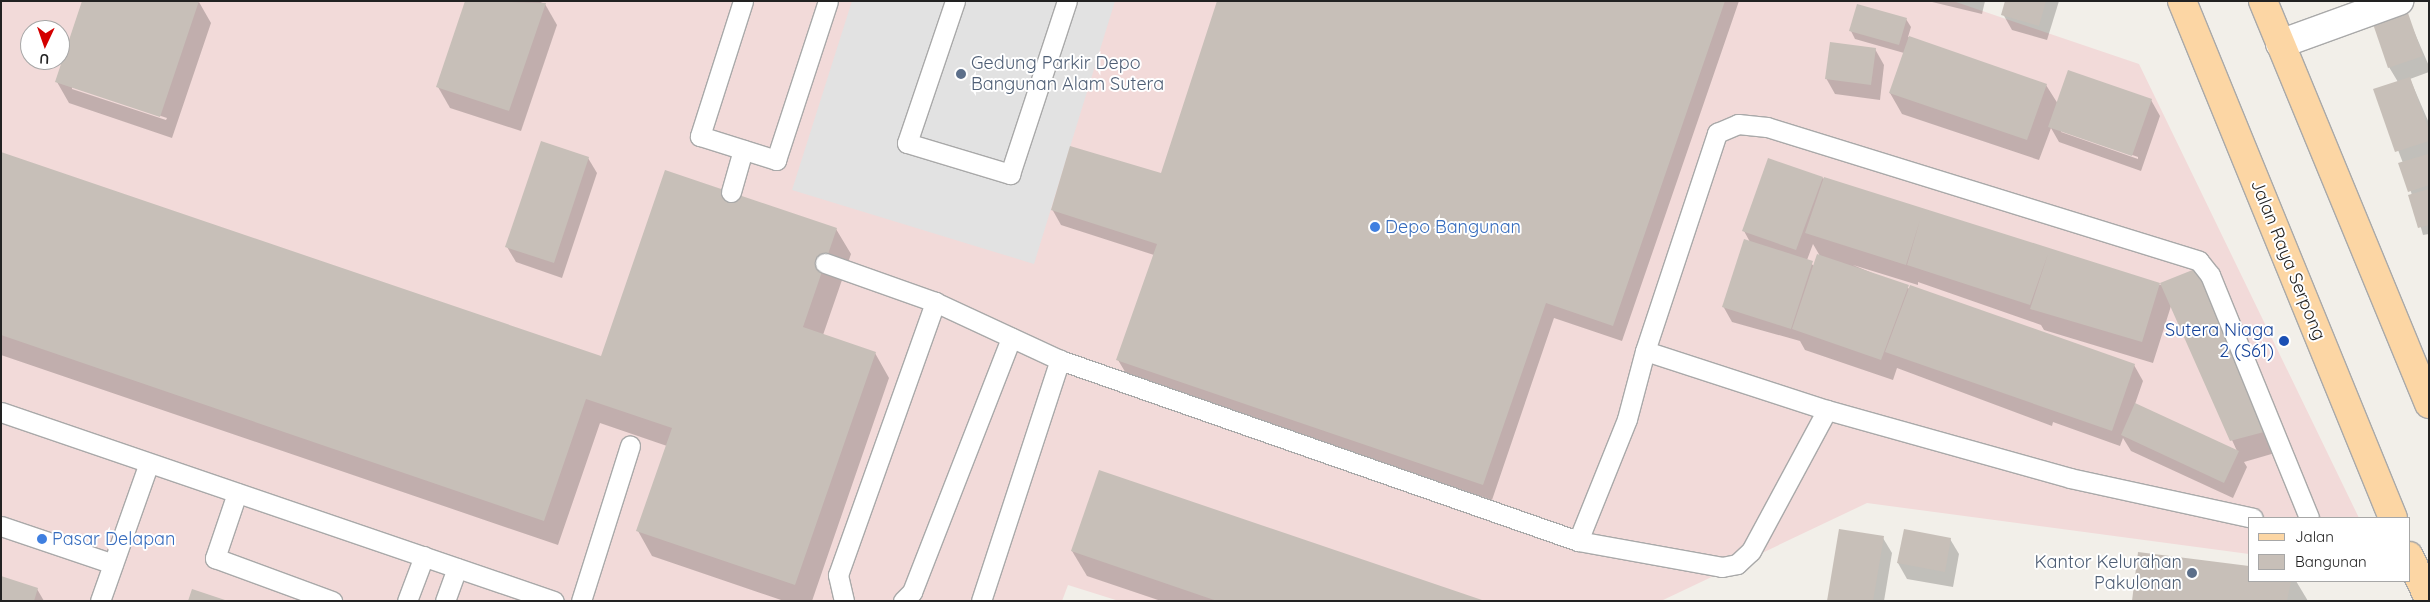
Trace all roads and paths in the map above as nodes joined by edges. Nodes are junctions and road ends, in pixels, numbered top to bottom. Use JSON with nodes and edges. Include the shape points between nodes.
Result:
{"nodes":[{"id":1,"x":743,"y":1,"type":"edge"},
{"id":2,"x":828,"y":1,"type":"edge"},
{"id":3,"x":955,"y":1,"type":"edge"},
{"id":4,"x":1067,"y":1,"type":"edge"},
{"id":5,"x":2182,"y":1,"type":"edge"},
{"id":6,"x":2263,"y":1,"type":"edge"},
{"id":7,"x":2399,"y":1,"type":"edge"},
{"id":8,"x":2280,"y":44,"type":"junction"},
{"id":9,"x":743,"y":150,"type":"junction"},
{"id":10,"x":731,"y":192,"type":"dead end"},
{"id":11,"x":825,"y":262,"type":"dead end"},
{"id":12,"x":935,"y":302,"type":"junction"},
{"id":13,"x":1011,"y":338,"type":"junction"},
{"id":14,"x":1645,"y":351,"type":"junction"},
{"id":15,"x":1060,"y":360,"type":"junction"},
{"id":16,"x":2429,"y":404,"type":"edge"},
{"id":17,"x":1827,"y":410,"type":"junction"},
{"id":18,"x":1,"y":412,"type":"edge"},
{"id":19,"x":630,"y":446,"type":"dead end"},
{"id":20,"x":149,"y":464,"type":"junction"},
{"id":21,"x":237,"y":493,"type":"junction"},
{"id":22,"x":2248,"y":517,"type":"edge"},
{"id":23,"x":2309,"y":517,"type":"edge"},
{"id":24,"x":2393,"y":517,"type":"edge"},
{"id":25,"x":1,"y":526,"type":"edge"},
{"id":26,"x":1578,"y":541,"type":"junction"},
{"id":27,"x":424,"y":556,"type":"junction"},
{"id":28,"x":2410,"y":558,"type":"edge"},
{"id":29,"x":113,"y":564,"type":"junction"},
{"id":30,"x":457,"y":568,"type":"junction"},
{"id":31,"x":2429,"y":599,"type":"edge"},
{"id":32,"x":100,"y":601,"type":"edge"},
{"id":33,"x":332,"y":601,"type":"edge"},
{"id":34,"x":407,"y":601,"type":"edge"},
{"id":35,"x":445,"y":601,"type":"edge"},
{"id":36,"x":554,"y":601,"type":"edge"},
{"id":37,"x":581,"y":601,"type":"edge"},
{"id":38,"x":844,"y":601,"type":"edge"},
{"id":39,"x":903,"y":601,"type":"edge"},
{"id":40,"x":981,"y":601,"type":"edge"}],
"edges":[{"from":1,"to":9,"type":"lane","via":[[700,136]]},
{"from":2,"to":9,"type":"lane","via":[[776,160]]},
{"from":3,"to":4,"type":"lane","via":[[907,143],[1010,174]]},
{"from":5,"to":24,"type":"main road","name":"Jalan Raya Serpong"},
{"from":6,"to":8,"type":"main road"},
{"from":7,"to":8,"type":"street"},
{"from":8,"to":16,"type":"main road"},
{"from":9,"to":10,"type":"lane"},
{"from":11,"to":12,"type":"lane"},
{"from":12,"to":13,"type":"lane"},
{"from":12,"to":38,"type":"lane","via":[[838,575]]},
{"from":13,"to":15,"type":"lane"},
{"from":13,"to":39,"type":"lane","via":[[912,592]]},
{"from":14,"to":17,"type":"lane"},
{"from":14,"to":23,"type":"lane","via":[[1717,133],[1738,124],[1767,127],[2199,261],[2210,275]]},
{"from":14,"to":26,"type":"lane","via":[[1627,418]]},
{"from":15,"to":26,"type":"lane"},
{"from":15,"to":40,"type":"lane"},
{"from":17,"to":22,"type":"lane","via":[[2070,478]]},
{"from":17,"to":26,"type":"lane","via":[[1751,551],[1737,564],[1722,567]]},
{"from":18,"to":20,"type":"lane"},
{"from":19,"to":37,"type":"lane"},
{"from":20,"to":21,"type":"lane"},
{"from":20,"to":29,"type":"lane"},
{"from":21,"to":27,"type":"lane"},
{"from":21,"to":33,"type":"lane","via":[[215,558]]},
{"from":25,"to":29,"type":"lane"},
{"from":27,"to":30,"type":"lane"},
{"from":27,"to":34,"type":"lane"},
{"from":28,"to":31,"type":"main road"},
{"from":29,"to":32,"type":"lane"},
{"from":30,"to":35,"type":"lane"},
{"from":30,"to":36,"type":"lane"}]}
